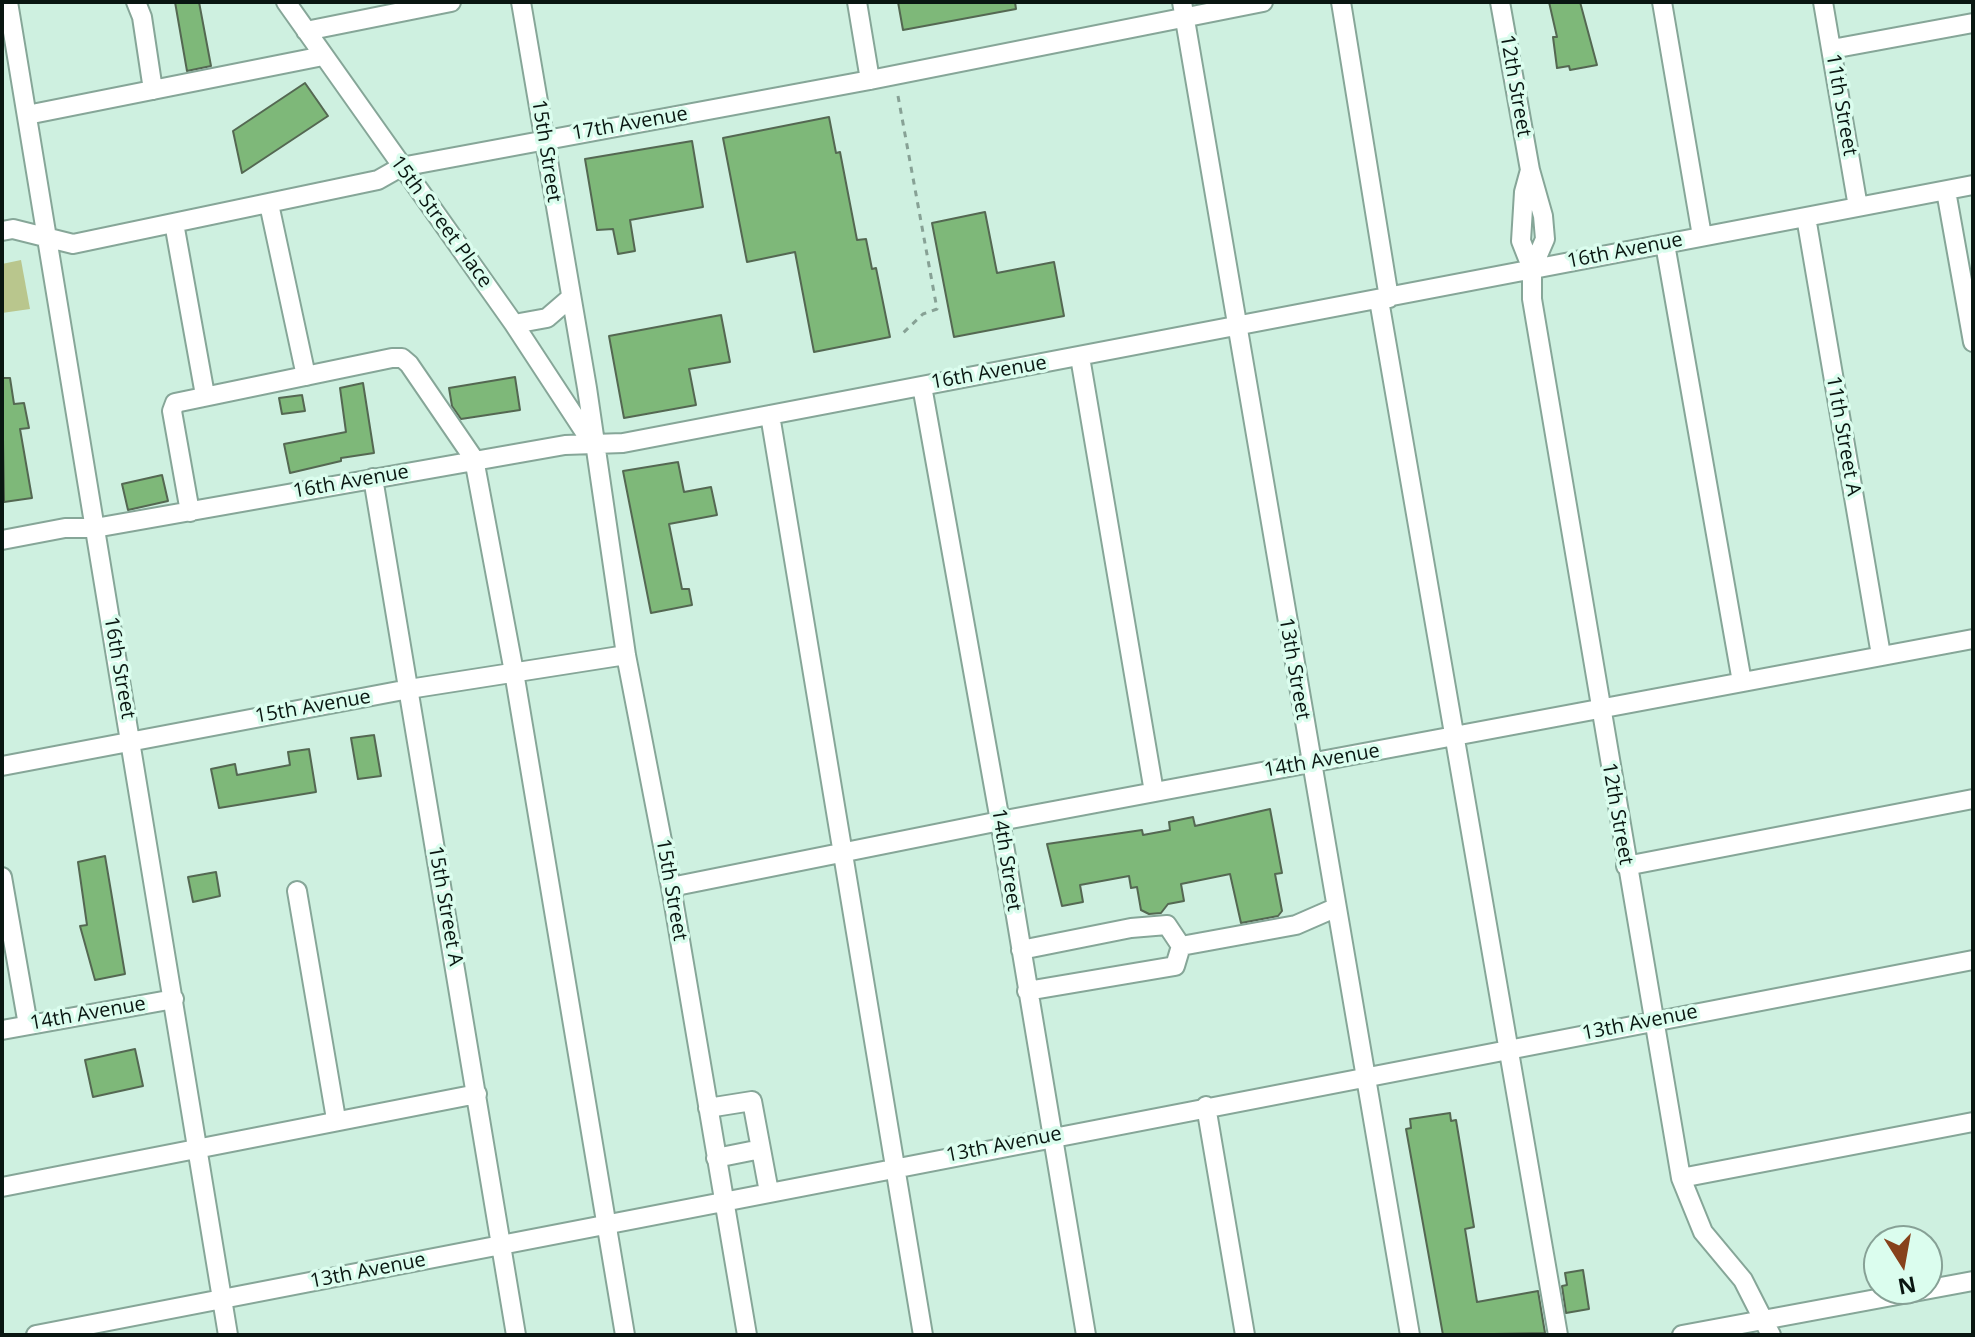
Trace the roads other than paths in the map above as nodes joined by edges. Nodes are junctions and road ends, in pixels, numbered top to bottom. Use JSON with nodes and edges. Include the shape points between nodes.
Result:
{"nodes":[{"id":1,"x":136,"y":2,"type":"edge"},
{"id":2,"x":286,"y":2,"type":"edge"},
{"id":3,"x":451,"y":2,"type":"edge"},
{"id":4,"x":521,"y":2,"type":"edge"},
{"id":5,"x":857,"y":2,"type":"edge"},
{"id":6,"x":1263,"y":2,"type":"edge"},
{"id":7,"x":1341,"y":2,"type":"edge"},
{"id":8,"x":1500,"y":2,"type":"edge"},
{"id":9,"x":1662,"y":2,"type":"edge"},
{"id":10,"x":1823,"y":2,"type":"edge"},
{"id":11,"x":7,"y":8,"type":"edge"},
{"id":12,"x":1183,"y":10,"type":"edge"},
{"id":13,"x":1973,"y":23,"type":"edge"},
{"id":14,"x":306,"y":31,"type":"junction"},
{"id":15,"x":1832,"y":49,"type":"junction"},
{"id":16,"x":323,"y":56,"type":"junction"},
{"id":17,"x":870,"y":80,"type":"junction"},
{"id":18,"x":153,"y":90,"type":"junction"},
{"id":19,"x":27,"y":115,"type":"junction"},
{"id":20,"x":545,"y":140,"type":"junction"},
{"id":21,"x":401,"y":167,"type":"junction"},
{"id":22,"x":1973,"y":185,"type":"edge"},
{"id":23,"x":1946,"y":191,"type":"junction"},
{"id":24,"x":269,"y":204,"type":"junction"},
{"id":25,"x":1858,"y":207,"type":"junction"},
{"id":26,"x":1806,"y":217,"type":"junction"},
{"id":27,"x":174,"y":223,"type":"junction"},
{"id":28,"x":2,"y":231,"type":"edge"},
{"id":29,"x":47,"y":236,"type":"junction"},
{"id":30,"x":1702,"y":236,"type":"junction"},
{"id":31,"x":1665,"y":244,"type":"junction"},
{"id":32,"x":1532,"y":269,"type":"junction"},
{"id":33,"x":569,"y":299,"type":"junction"},
{"id":34,"x":1384,"y":299,"type":"junction"},
{"id":35,"x":514,"y":324,"type":"junction"},
{"id":36,"x":1235,"y":327,"type":"junction"},
{"id":37,"x":1973,"y":342,"type":"edge"},
{"id":38,"x":1080,"y":357,"type":"junction"},
{"id":39,"x":306,"y":376,"type":"junction"},
{"id":40,"x":922,"y":386,"type":"junction"},
{"id":41,"x":205,"y":395,"type":"junction"},
{"id":42,"x":770,"y":415,"type":"junction"},
{"id":43,"x":593,"y":445,"type":"junction"},
{"id":44,"x":474,"y":459,"type":"junction"},
{"id":45,"x":373,"y":478,"type":"junction"},
{"id":46,"x":190,"y":512,"type":"junction"},
{"id":47,"x":95,"y":528,"type":"junction"},
{"id":48,"x":2,"y":540,"type":"edge"},
{"id":49,"x":1973,"y":639,"type":"edge"},
{"id":50,"x":626,"y":655,"type":"junction"},
{"id":51,"x":1881,"y":655,"type":"junction"},
{"id":52,"x":514,"y":672,"type":"junction"},
{"id":53,"x":1742,"y":682,"type":"junction"},
{"id":54,"x":409,"y":689,"type":"junction"},
{"id":55,"x":1599,"y":711,"type":"junction"},
{"id":56,"x":1457,"y":736,"type":"junction"},
{"id":57,"x":132,"y":740,"type":"junction"},
{"id":58,"x":1311,"y":763,"type":"junction"},
{"id":59,"x":2,"y":766,"type":"edge"},
{"id":60,"x":1154,"y":792,"type":"junction"},
{"id":61,"x":1973,"y":799,"type":"edge"},
{"id":62,"x":1000,"y":821,"type":"junction"},
{"id":63,"x":843,"y":853,"type":"junction"},
{"id":64,"x":1626,"y":866,"type":"junction"},
{"id":65,"x":2,"y":877,"type":"edge"},
{"id":66,"x":671,"y":887,"type":"junction"},
{"id":67,"x":297,"y":891,"type":"dead end"},
{"id":68,"x":1335,"y":908,"type":"junction"},
{"id":69,"x":1181,"y":946,"type":"junction"},
{"id":70,"x":1021,"y":950,"type":"junction"},
{"id":71,"x":1973,"y":960,"type":"edge"},
{"id":72,"x":1027,"y":991,"type":"junction"},
{"id":73,"x":174,"y":999,"type":"junction"},
{"id":74,"x":1653,"y":1020,"type":"junction"},
{"id":75,"x":28,"y":1025,"type":"junction"},
{"id":76,"x":2,"y":1030,"type":"edge"},
{"id":77,"x":1510,"y":1048,"type":"junction"},
{"id":78,"x":1363,"y":1076,"type":"junction"},
{"id":79,"x":477,"y":1094,"type":"junction"},
{"id":80,"x":1206,"y":1106,"type":"junction"},
{"id":81,"x":708,"y":1108,"type":"junction"},
{"id":82,"x":336,"y":1119,"type":"junction"},
{"id":83,"x":1973,"y":1122,"type":"edge"},
{"id":84,"x":1050,"y":1136,"type":"junction"},
{"id":85,"x":198,"y":1149,"type":"junction"},
{"id":86,"x":761,"y":1149,"type":"junction"},
{"id":87,"x":716,"y":1158,"type":"junction"},
{"id":88,"x":894,"y":1167,"type":"junction"},
{"id":89,"x":1681,"y":1178,"type":"junction"},
{"id":90,"x":2,"y":1187,"type":"edge"},
{"id":91,"x":769,"y":1192,"type":"junction"},
{"id":92,"x":723,"y":1201,"type":"junction"},
{"id":93,"x":604,"y":1224,"type":"junction"},
{"id":94,"x":499,"y":1245,"type":"junction"},
{"id":95,"x":1973,"y":1281,"type":"edge"},
{"id":96,"x":221,"y":1300,"type":"junction"},
{"id":97,"x":1768,"y":1328,"type":"edge"},
{"id":98,"x":36,"y":1335,"type":"edge"},
{"id":99,"x":228,"y":1335,"type":"edge"},
{"id":100,"x":516,"y":1335,"type":"edge"},
{"id":101,"x":625,"y":1335,"type":"edge"},
{"id":102,"x":747,"y":1335,"type":"edge"},
{"id":103,"x":923,"y":1335,"type":"edge"},
{"id":104,"x":1086,"y":1335,"type":"edge"},
{"id":105,"x":1245,"y":1335,"type":"edge"},
{"id":106,"x":1410,"y":1335,"type":"edge"},
{"id":107,"x":1558,"y":1335,"type":"edge"},
{"id":108,"x":1682,"y":1335,"type":"edge"}],
"edges":[{"from":1,"to":18,"type":"street"},
{"from":2,"to":14,"type":"street","name":"15th Street Place"},
{"from":3,"to":14,"type":"street"},
{"from":4,"to":20,"type":"street","name":"15th Street"},
{"from":5,"to":17,"type":"street"},
{"from":6,"to":12,"type":"street","name":"17th Avenue"},
{"from":7,"to":34,"type":"street"},
{"from":8,"to":32,"type":"street","name":"12th Street","via":[[1545,239]]},
{"from":9,"to":30,"type":"street"},
{"from":10,"to":15,"type":"street","name":"11th Street"},
{"from":11,"to":19,"type":"street","name":"16th Street"},
{"from":12,"to":17,"type":"street","name":"17th Avenue"},
{"from":12,"to":36,"type":"street","name":"13th Street"},
{"from":13,"to":15,"type":"street"},
{"from":14,"to":16,"type":"street","name":"15th Street Place"},
{"from":15,"to":25,"type":"street","name":"11th Street"},
{"from":16,"to":18,"type":"street"},
{"from":16,"to":21,"type":"street","name":"15th Street Place"},
{"from":17,"to":20,"type":"street","name":"17th Avenue"},
{"from":18,"to":19,"type":"street"},
{"from":19,"to":29,"type":"street","name":"16th Street"},
{"from":20,"to":21,"type":"street","name":"17th Avenue"},
{"from":20,"to":33,"type":"street","name":"15th Street"},
{"from":21,"to":24,"type":"street","name":"17th Avenue","via":[[378,180]]},
{"from":21,"to":35,"type":"street","name":"15th Street Place"},
{"from":22,"to":23,"type":"street","name":"16th Avenue"},
{"from":23,"to":25,"type":"street","name":"16th Avenue"},
{"from":23,"to":37,"type":"street"},
{"from":24,"to":27,"type":"street","name":"17th Avenue"},
{"from":24,"to":39,"type":"street"},
{"from":25,"to":26,"type":"street","name":"16th Avenue"},
{"from":26,"to":30,"type":"street","name":"16th Avenue"},
{"from":26,"to":51,"type":"street","name":"11th Street A"},
{"from":27,"to":29,"type":"street","name":"17th Avenue","via":[[73,244]]},
{"from":27,"to":41,"type":"street"},
{"from":28,"to":29,"type":"street","name":"17th Avenue"},
{"from":29,"to":47,"type":"street","name":"16th Street"},
{"from":30,"to":31,"type":"street","name":"16th Avenue"},
{"from":31,"to":32,"type":"street","name":"16th Avenue"},
{"from":31,"to":53,"type":"street"},
{"from":32,"to":34,"type":"street","name":"16th Avenue"},
{"from":32,"to":55,"type":"street","name":"12th Street","via":[[1532,299]]},
{"from":33,"to":35,"type":"street","via":[[547,318]]},
{"from":33,"to":43,"type":"street","name":"15th Street"},
{"from":34,"to":36,"type":"street","name":"16th Avenue"},
{"from":34,"to":56,"type":"street"},
{"from":35,"to":43,"type":"street","name":"15th Street Place"},
{"from":36,"to":38,"type":"street","name":"16th Avenue"},
{"from":36,"to":58,"type":"street","name":"13th Street"},
{"from":38,"to":40,"type":"street","name":"16th Avenue"},
{"from":38,"to":60,"type":"street"},
{"from":39,"to":41,"type":"street"},
{"from":39,"to":44,"type":"street","via":[[402,358]]},
{"from":40,"to":42,"type":"street","name":"16th Avenue"},
{"from":40,"to":62,"type":"street","name":"14th Street"},
{"from":41,"to":46,"type":"street","via":[[175,403],[172,411]]},
{"from":42,"to":43,"type":"street","name":"16th Avenue"},
{"from":42,"to":63,"type":"street"},
{"from":43,"to":44,"type":"street","name":"16th Avenue"},
{"from":43,"to":50,"type":"street","name":"15th Street"},
{"from":44,"to":45,"type":"street","name":"16th Avenue"},
{"from":44,"to":52,"type":"street"},
{"from":45,"to":46,"type":"street","name":"16th Avenue"},
{"from":45,"to":54,"type":"street","name":"15th Street A"},
{"from":46,"to":47,"type":"street","name":"16th Avenue"},
{"from":47,"to":48,"type":"street","name":"16th Avenue"},
{"from":47,"to":57,"type":"street","name":"16th Street"},
{"from":49,"to":51,"type":"street","name":"14th Avenue"},
{"from":50,"to":52,"type":"street","name":"15th Avenue"},
{"from":50,"to":66,"type":"street","name":"15th Street"},
{"from":51,"to":53,"type":"street","name":"14th Avenue"},
{"from":52,"to":54,"type":"street","name":"15th Avenue"},
{"from":52,"to":93,"type":"street"},
{"from":53,"to":55,"type":"street","name":"14th Avenue"},
{"from":54,"to":57,"type":"street","name":"15th Avenue"},
{"from":54,"to":79,"type":"street","name":"15th Street A"},
{"from":55,"to":56,"type":"street","name":"14th Avenue"},
{"from":55,"to":64,"type":"street","name":"12th Street"},
{"from":56,"to":58,"type":"street","name":"14th Avenue"},
{"from":56,"to":77,"type":"street"},
{"from":57,"to":59,"type":"street","name":"15th Avenue"},
{"from":57,"to":73,"type":"street","name":"16th Street"},
{"from":58,"to":60,"type":"street","name":"14th Avenue"},
{"from":58,"to":68,"type":"street","name":"13th Street"},
{"from":60,"to":62,"type":"street","name":"14th Avenue"},
{"from":61,"to":64,"type":"street"},
{"from":62,"to":63,"type":"street","name":"14th Avenue"},
{"from":62,"to":70,"type":"street","name":"14th Street"},
{"from":63,"to":66,"type":"street","name":"14th Avenue"},
{"from":63,"to":88,"type":"street"},
{"from":64,"to":74,"type":"street","name":"12th Street"},
{"from":65,"to":75,"type":"street"},
{"from":66,"to":81,"type":"street","name":"15th Street"},
{"from":67,"to":82,"type":"street"},
{"from":68,"to":69,"type":"street","via":[[1296,925]]},
{"from":68,"to":78,"type":"street","name":"13th Street"},
{"from":69,"to":70,"type":"street","via":[[1167,925]]},
{"from":69,"to":72,"type":"street","via":[[1175,966]]},
{"from":70,"to":72,"type":"street","name":"14th Street"},
{"from":71,"to":74,"type":"street","name":"13th Avenue"},
{"from":72,"to":84,"type":"street","name":"14th Street"},
{"from":73,"to":75,"type":"street","name":"14th Avenue"},
{"from":73,"to":85,"type":"street","name":"16th Street"},
{"from":74,"to":77,"type":"street","name":"13th Avenue"},
{"from":74,"to":89,"type":"street","name":"12th Street"},
{"from":75,"to":76,"type":"street","name":"14th Avenue"},
{"from":77,"to":78,"type":"street","name":"13th Avenue"},
{"from":77,"to":107,"type":"street"},
{"from":78,"to":80,"type":"street","name":"13th Avenue"},
{"from":78,"to":106,"type":"street","name":"13th Street"},
{"from":79,"to":82,"type":"street"},
{"from":79,"to":94,"type":"street","name":"15th Street A"},
{"from":80,"to":84,"type":"street","name":"13th Avenue"},
{"from":80,"to":105,"type":"street"},
{"from":81,"to":86,"type":"street","via":[[752,1101]]},
{"from":81,"to":87,"type":"street","name":"15th Street"},
{"from":82,"to":85,"type":"street"},
{"from":83,"to":89,"type":"street"},
{"from":84,"to":88,"type":"street","name":"13th Avenue"},
{"from":84,"to":104,"type":"street","name":"14th Street"},
{"from":85,"to":90,"type":"street"},
{"from":85,"to":96,"type":"street","name":"16th Street"},
{"from":86,"to":87,"type":"street"},
{"from":86,"to":91,"type":"street"},
{"from":87,"to":92,"type":"street","name":"15th Street"},
{"from":88,"to":91,"type":"street","name":"13th Avenue"},
{"from":88,"to":103,"type":"street"},
{"from":89,"to":97,"type":"street","name":"12th Street","via":[[1703,1232],[1743,1280]]},
{"from":91,"to":92,"type":"street","name":"13th Avenue"},
{"from":92,"to":93,"type":"street","name":"13th Avenue"},
{"from":92,"to":102,"type":"street","name":"15th Street"},
{"from":93,"to":94,"type":"street","name":"13th Avenue"},
{"from":93,"to":101,"type":"street"},
{"from":94,"to":96,"type":"street","name":"13th Avenue"},
{"from":94,"to":100,"type":"street","name":"15th Street A"},
{"from":95,"to":97,"type":"street"},
{"from":96,"to":98,"type":"street","name":"13th Avenue"},
{"from":96,"to":99,"type":"street","name":"16th Street"},
{"from":97,"to":108,"type":"street"}]}
